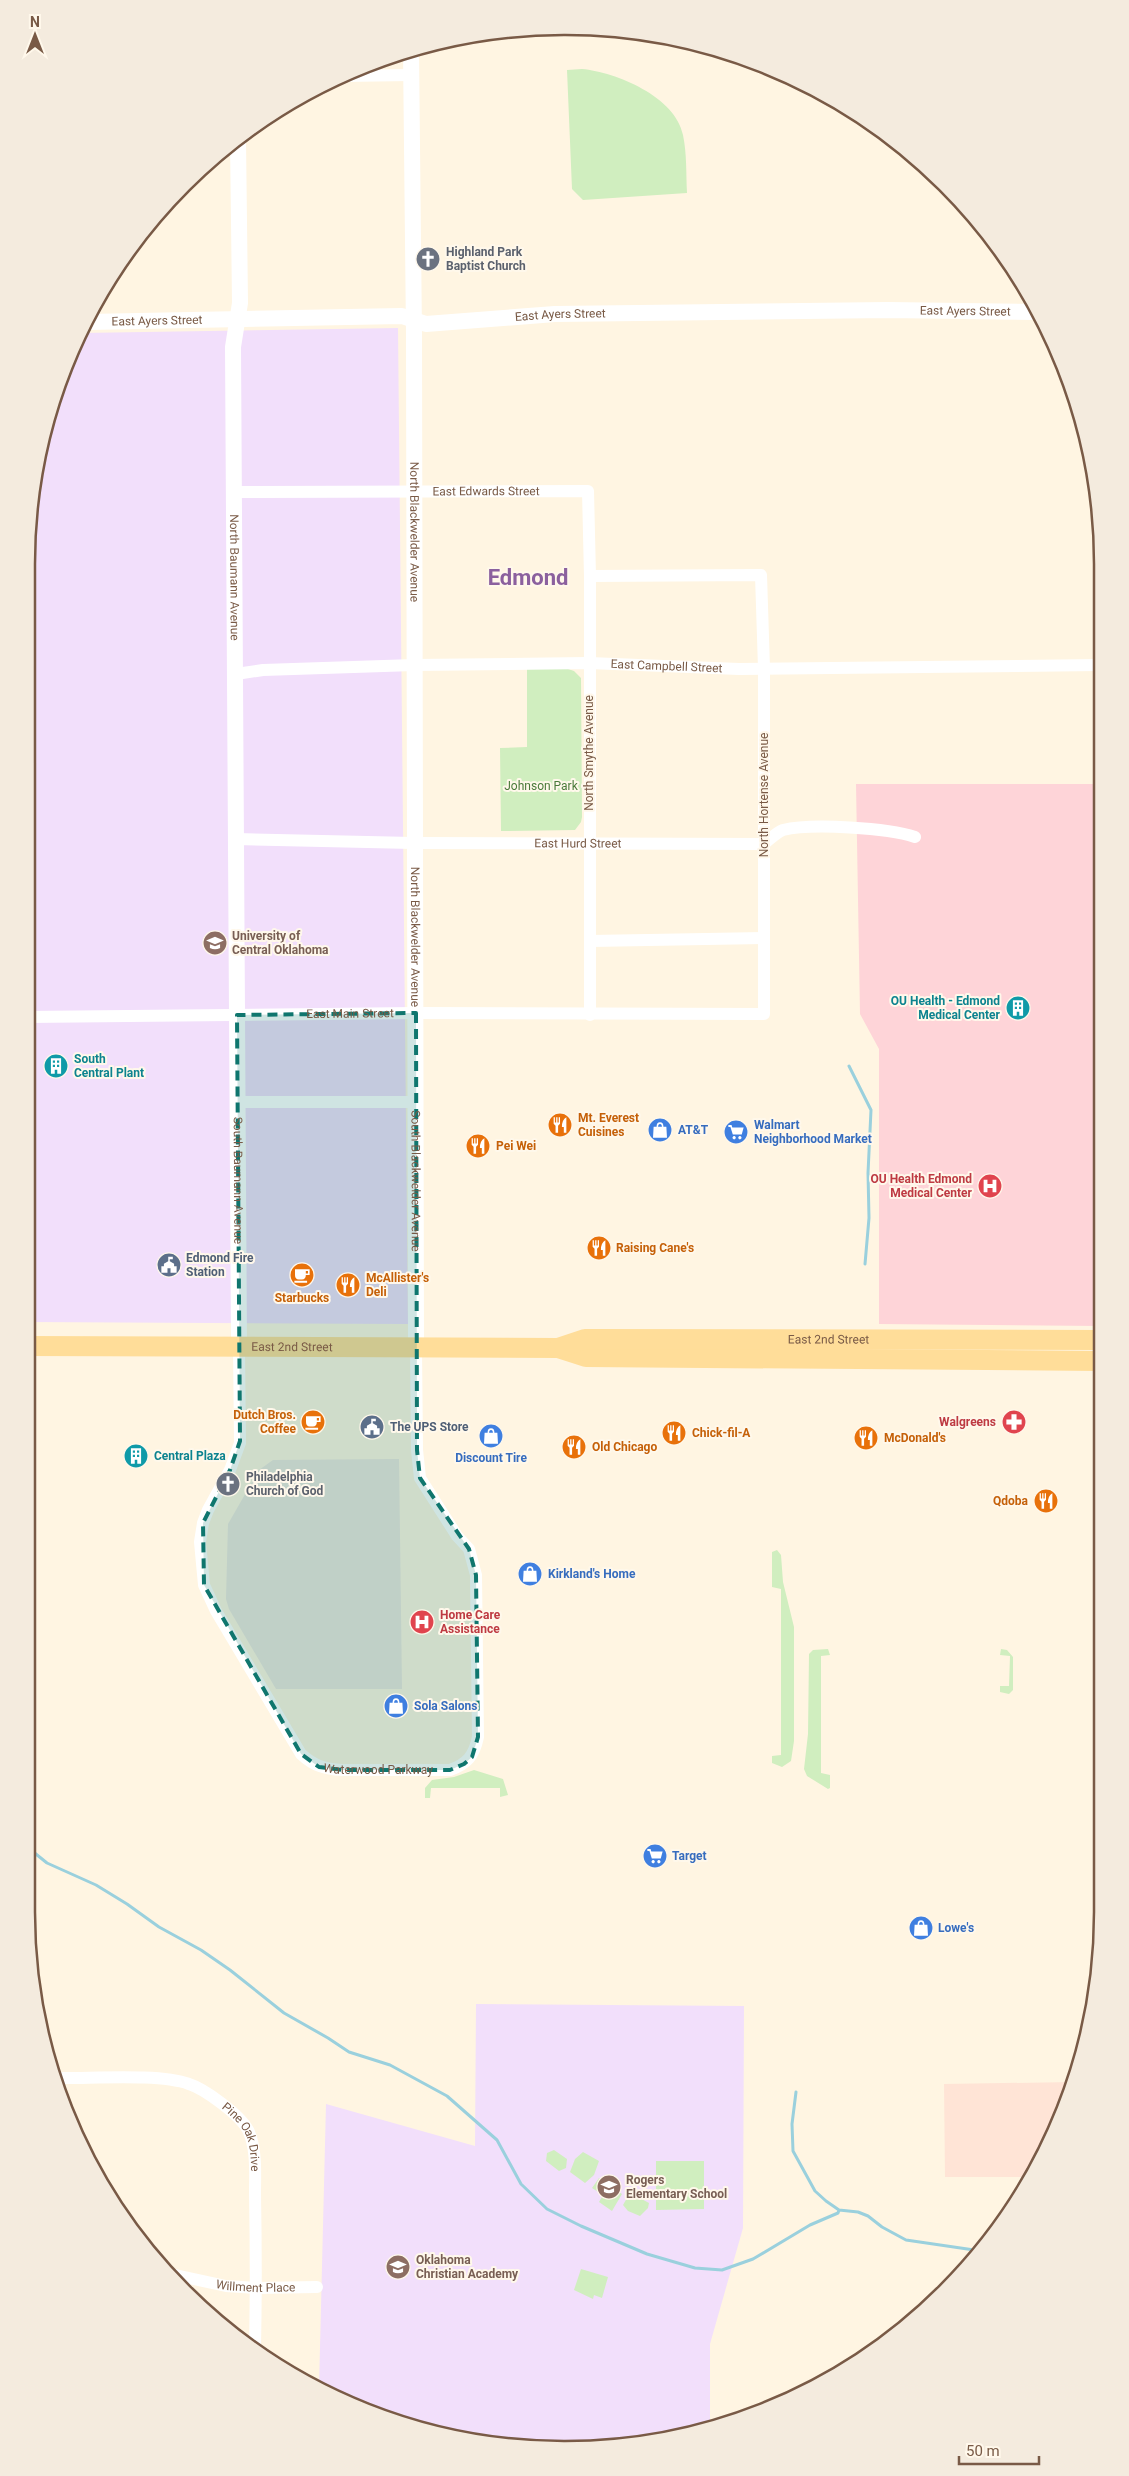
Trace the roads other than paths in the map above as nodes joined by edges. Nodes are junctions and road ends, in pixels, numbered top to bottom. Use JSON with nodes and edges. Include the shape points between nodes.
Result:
{"nodes":[{"id":1,"x":411,"y":58,"type":"edge"},
{"id":2,"x":411,"y":75,"type":"junction"},
{"id":3,"x":360,"y":76,"type":"edge"},
{"id":4,"x":238,"y":147,"type":"edge"},
{"id":5,"x":1029,"y":312,"type":"edge"},
{"id":6,"x":239,"y":318,"type":"junction"},
{"id":7,"x":414,"y":320,"type":"junction"},
{"id":8,"x":94,"y":322,"type":"edge"},
{"id":9,"x":414,"y":490,"type":"junction"},
{"id":10,"x":588,"y":491,"type":"joint"},
{"id":11,"x":235,"y":492,"type":"junction"},
{"id":12,"x":590,"y":576,"type":"junction"},
{"id":13,"x":589,"y":663,"type":"junction"},
{"id":14,"x":414,"y":665,"type":"junction"},
{"id":15,"x":1094,"y":665,"type":"edge"},
{"id":16,"x":764,"y":668,"type":"junction"},
{"id":17,"x":236,"y":674,"type":"junction"},
{"id":18,"x":915,"y":837,"type":"dead end"},
{"id":19,"x":236,"y":839,"type":"junction"},
{"id":20,"x":414,"y":843,"type":"junction"},
{"id":21,"x":590,"y":844,"type":"junction"},
{"id":22,"x":764,"y":844,"type":"junction"},
{"id":23,"x":764,"y":938,"type":"junction"},
{"id":24,"x":590,"y":941,"type":"junction"},
{"id":25,"x":416,"y":1014,"type":"junction"},
{"id":26,"x":764,"y":1014,"type":"joint"},
{"id":27,"x":237,"y":1015,"type":"junction"},
{"id":28,"x":590,"y":1015,"type":"junction"},
{"id":29,"x":35,"y":1017,"type":"edge"},
{"id":30,"x":238,"y":1102,"type":"junction"},
{"id":31,"x":416,"y":1102,"type":"junction"},
{"id":32,"x":696,"y":1339,"type":"junction"},
{"id":33,"x":943,"y":1340,"type":"junction"},
{"id":34,"x":1094,"y":1340,"type":"edge"},
{"id":35,"x":35,"y":1346,"type":"edge"},
{"id":36,"x":239,"y":1346,"type":"junction"},
{"id":37,"x":416,"y":1348,"type":"junction"},
{"id":38,"x":558,"y":1348,"type":"junction"},
{"id":39,"x":636,"y":1357,"type":"junction"},
{"id":40,"x":916,"y":1360,"type":"junction"},
{"id":41,"x":1094,"y":1361,"type":"edge"},
{"id":42,"x":62,"y":2078,"type":"edge"},
{"id":43,"x":181,"y":2276,"type":"edge"},
{"id":44,"x":256,"y":2288,"type":"junction"},
{"id":45,"x":317,"y":2288,"type":"dead end"},
{"id":46,"x":255,"y":2341,"type":"edge"}],
"edges":[{"from":1,"to":2,"type":"street","name":"North Blackwelder Avenue"},
{"from":2,"to":3,"type":"street"},
{"from":2,"to":7,"type":"street","name":"North Blackwelder Avenue"},
{"from":4,"to":6,"type":"street","name":"North Baumann Avenue"},
{"from":5,"to":7,"type":"street","name":"East Ayers Street","via":[[888,310],[555,314],[426,324]]},
{"from":6,"to":7,"type":"street","name":"East Ayers Street","via":[[402,316]]},
{"from":6,"to":8,"type":"street","name":"East Ayers Street"},
{"from":6,"to":11,"type":"street","name":"North Baumann Avenue","via":[[232,347]]},
{"from":7,"to":9,"type":"street","name":"North Blackwelder Avenue"},
{"from":9,"to":10,"type":"street","name":"East Edwards Street"},
{"from":9,"to":11,"type":"street","name":"East Edwards Street"},
{"from":9,"to":14,"type":"street","name":"North Blackwelder Avenue"},
{"from":10,"to":12,"type":"street","name":"North Smythe Avenue"},
{"from":11,"to":17,"type":"street","name":"North Baumann Avenue"},
{"from":12,"to":13,"type":"street","name":"North Smythe Avenue"},
{"from":12,"to":16,"type":"street","name":"North Hortense Avenue","via":[[761,575]]},
{"from":13,"to":14,"type":"street","name":"East Campbell Street"},
{"from":13,"to":16,"type":"street","name":"East Campbell Street"},
{"from":13,"to":21,"type":"street","name":"North Smythe Avenue"},
{"from":14,"to":17,"type":"street","name":"East Campbell Street","via":[[264,670]]},
{"from":14,"to":20,"type":"street","name":"North Blackwelder Avenue"},
{"from":15,"to":16,"type":"street","name":"East Campbell Street"},
{"from":16,"to":22,"type":"street","name":"North Hortense Avenue"},
{"from":17,"to":19,"type":"street","name":"North Baumann Avenue"},
{"from":18,"to":22,"type":"street","via":[[900,832],[852,827],[811,828],[782,830]]},
{"from":19,"to":20,"type":"street","name":"East Hurd Street"},
{"from":19,"to":27,"type":"street","name":"North Baumann Avenue"},
{"from":20,"to":21,"type":"street","name":"East Hurd Street"},
{"from":20,"to":25,"type":"street","name":"North Blackwelder Avenue"},
{"from":21,"to":22,"type":"street","name":"East Hurd Street"},
{"from":21,"to":24,"type":"street","name":"North Smythe Avenue"},
{"from":22,"to":23,"type":"street","name":"North Hortense Avenue"},
{"from":23,"to":24,"type":"street"},
{"from":23,"to":26,"type":"street","name":"North Hortense Avenue"},
{"from":24,"to":28,"type":"street","name":"North Smythe Avenue"},
{"from":25,"to":27,"type":"street","name":"East Main Street"},
{"from":25,"to":28,"type":"street","name":"East Main Street"},
{"from":25,"to":31,"type":"street","name":"South Blackwelder Avenue"},
{"from":26,"to":28,"type":"street","name":"East Main Street"},
{"from":27,"to":29,"type":"street","name":"East Main Street"},
{"from":27,"to":30,"type":"street","name":"South Baumann Avenue"},
{"from":30,"to":31,"type":"street"},
{"from":30,"to":36,"type":"street","name":"South Baumann Avenue"},
{"from":31,"to":37,"type":"street","name":"South Blackwelder Avenue"},
{"from":32,"to":33,"type":"main road","name":"East 2nd Street"},
{"from":32,"to":38,"type":"main road","name":"East 2nd Street","via":[[585,1339]]},
{"from":32,"to":39,"type":"main road","via":[[689,1347],[657,1349]]},
{"from":33,"to":34,"type":"main road","name":"East 2nd Street"},
{"from":33,"to":40,"type":"main road"},
{"from":35,"to":36,"type":"main road","name":"East 2nd Street"},
{"from":36,"to":37,"type":"main road","name":"East 2nd Street"},
{"from":36,"to":37,"type":"street","name":"Waterwood Parkway","via":[[240,1443],[230,1470],[208,1510],[200,1542],[204,1584],[216,1611],[301,1754],[310,1762],[327,1769],[342,1770],[450,1770],[472,1757],[478,1737],[476,1575],[469,1548],[457,1536],[420,1478]]},
{"from":37,"to":38,"type":"main road","name":"East 2nd Street"},
{"from":38,"to":39,"type":"main road","name":"East 2nd Street","via":[[586,1358]]},
{"from":39,"to":40,"type":"main road","name":"East 2nd Street"},
{"from":40,"to":41,"type":"main road","name":"East 2nd Street"},
{"from":42,"to":44,"type":"street","name":"Pine Oak Drive","via":[[150,2079],[189,2084],[204,2091],[238,2118],[248,2131],[253,2152]]},
{"from":43,"to":44,"type":"street","name":"Willment Place","via":[[226,2286]]},
{"from":44,"to":45,"type":"street","name":"Willment Place"},
{"from":44,"to":46,"type":"street","name":"Pine Oak Drive"}]}
